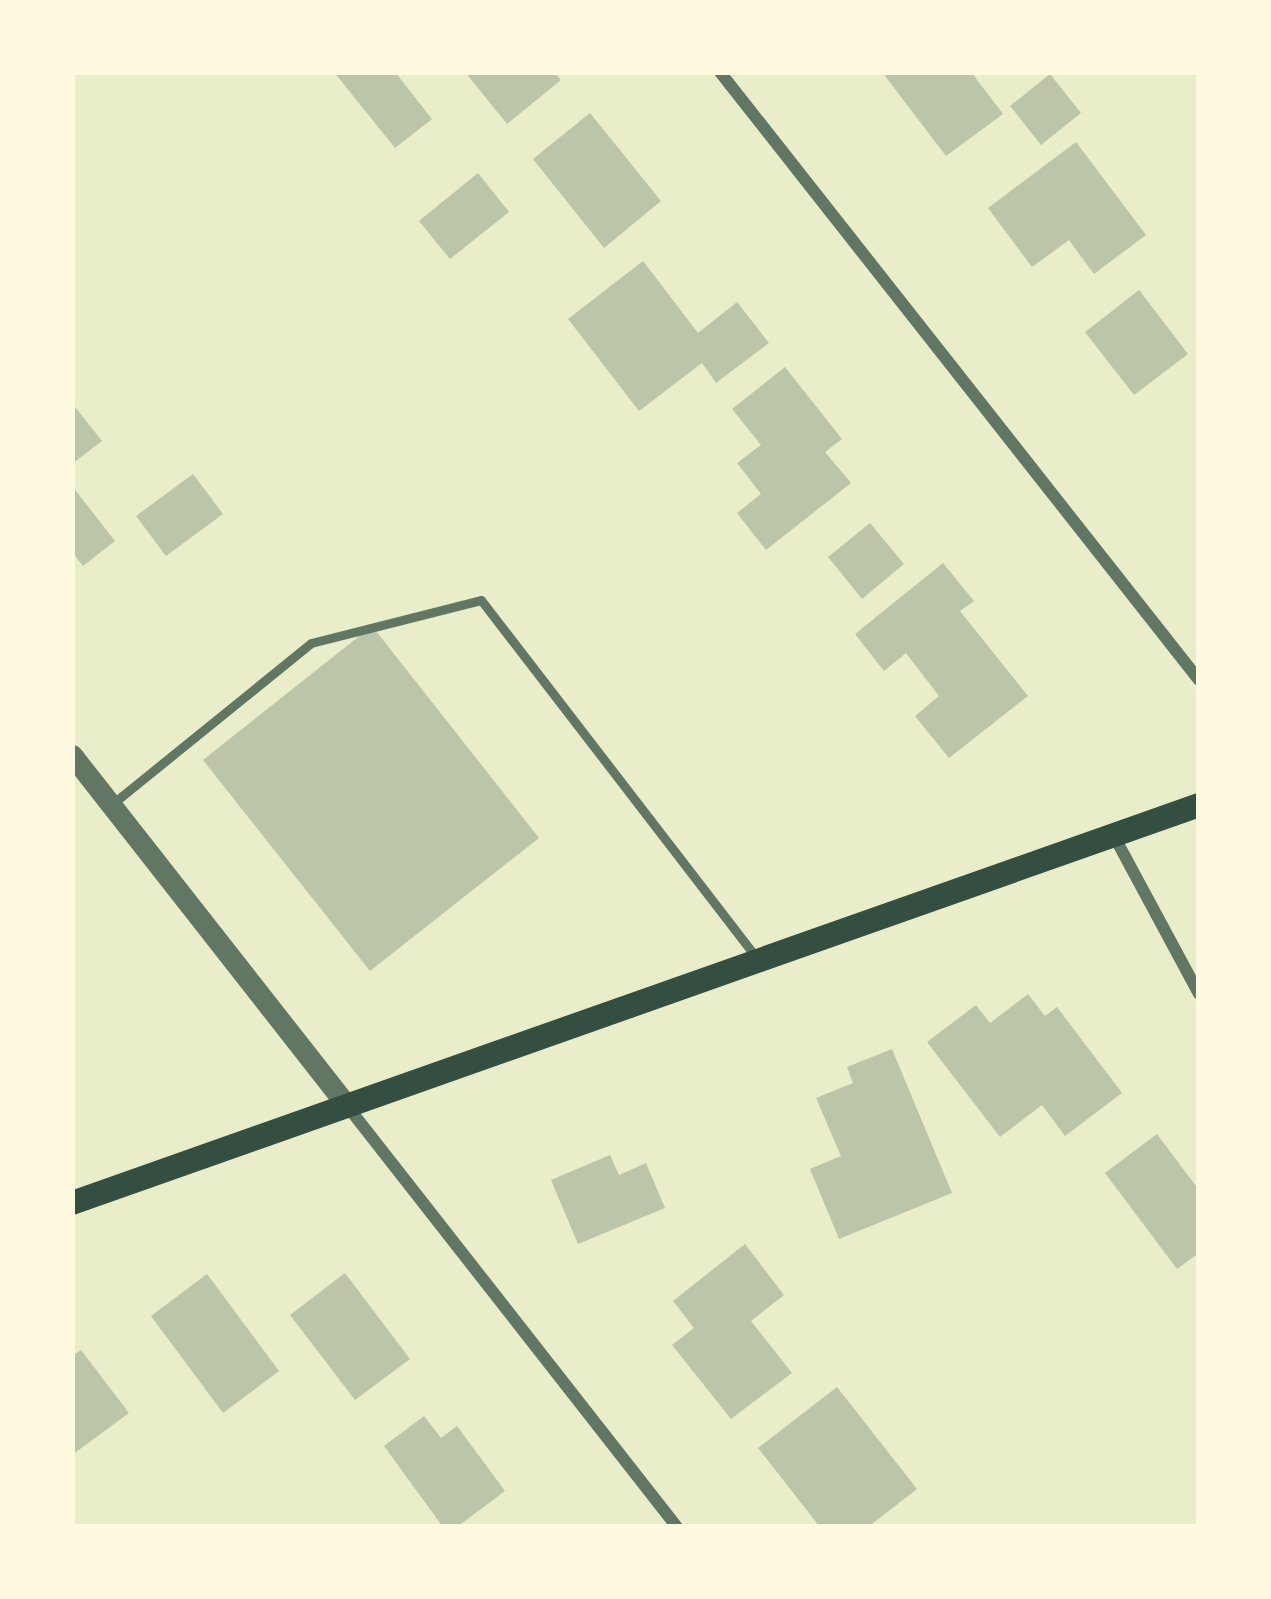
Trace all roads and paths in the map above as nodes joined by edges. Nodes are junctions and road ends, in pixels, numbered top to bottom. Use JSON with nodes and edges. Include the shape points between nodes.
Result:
{"nodes":[{"id":1,"x":720,"y":72,"type":"edge"},
{"id":2,"x":1199,"y":680,"type":"edge"},
{"id":3,"x":72,"y":754,"type":"edge"},
{"id":4,"x":111,"y":805,"type":"junction"},
{"id":5,"x":1199,"y":806,"type":"edge"},
{"id":6,"x":1114,"y":835,"type":"junction"},
{"id":7,"x":759,"y":961,"type":"junction"},
{"id":8,"x":1199,"y":994,"type":"edge"},
{"id":9,"x":347,"y":1106,"type":"junction"},
{"id":10,"x":72,"y":1203,"type":"edge"},
{"id":11,"x":677,"y":1527,"type":"edge"}],
"edges":[{"from":1,"to":2,"type":"street"},
{"from":3,"to":4,"type":"street"},
{"from":4,"to":7,"type":"lane","via":[[311,643],[481,600]]},
{"from":4,"to":9,"type":"street"},
{"from":5,"to":6,"type":"main road"},
{"from":6,"to":7,"type":"main road"},
{"from":6,"to":8,"type":"street"},
{"from":7,"to":9,"type":"main road"},
{"from":9,"to":10,"type":"main road"},
{"from":9,"to":11,"type":"street"}]}
